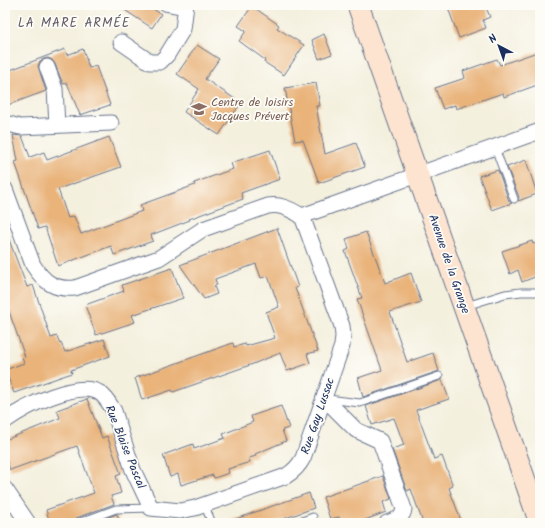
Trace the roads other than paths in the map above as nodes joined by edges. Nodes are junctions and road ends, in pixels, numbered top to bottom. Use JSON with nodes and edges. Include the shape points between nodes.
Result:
{"nodes":[{"id":1,"x":162,"y":5,"type":"edge"},
{"id":2,"x":358,"y":5,"type":"edge"},
{"id":3,"x":186,"y":8,"type":"edge"},
{"id":4,"x":121,"y":42,"type":"dead end"},
{"id":5,"x":47,"y":67,"type":"dead end"},
{"id":6,"x":5,"y":123,"type":"edge"},
{"id":7,"x":111,"y":123,"type":"dead end"},
{"id":8,"x":57,"y":125,"type":"junction"},
{"id":9,"x":540,"y":131,"type":"edge"},
{"id":10,"x":495,"y":148,"type":"junction"},
{"id":11,"x":418,"y":175,"type":"junction"},
{"id":12,"x":5,"y":189,"type":"edge"},
{"id":13,"x":514,"y":199,"type":"dead end"},
{"id":14,"x":302,"y":216,"type":"junction"},
{"id":15,"x":540,"y":292,"type":"edge"},
{"id":16,"x":464,"y":307,"type":"junction"},
{"id":17,"x":439,"y":376,"type":"dead end"},
{"id":18,"x":324,"y":398,"type":"junction"},
{"id":19,"x":5,"y":421,"type":"edge"},
{"id":20,"x":5,"y":489,"type":"edge"},
{"id":21,"x":204,"y":504,"type":"junction"},
{"id":22,"x":151,"y":508,"type":"junction"},
{"id":23,"x":313,"y":517,"type":"dead end"},
{"id":24,"x":28,"y":523,"type":"edge"},
{"id":25,"x":78,"y":523,"type":"edge"},
{"id":26,"x":212,"y":523,"type":"edge"},
{"id":27,"x":297,"y":523,"type":"edge"},
{"id":28,"x":386,"y":523,"type":"edge"},
{"id":29,"x":540,"y":523,"type":"edge"}],
"edges":[{"from":1,"to":3,"type":"lane"},
{"from":2,"to":11,"type":"street","name":"Avenue de la Grange"},
{"from":3,"to":4,"type":"street","via":[[183,30],[160,62],[150,62]]},
{"from":5,"to":8,"type":"street","via":[[55,89]]},
{"from":6,"to":8,"type":"street","via":[[20,127]]},
{"from":7,"to":8,"type":"street"},
{"from":9,"to":10,"type":"street"},
{"from":10,"to":11,"type":"street"},
{"from":10,"to":13,"type":"lane"},
{"from":11,"to":14,"type":"street"},
{"from":11,"to":16,"type":"street","name":"Avenue de la Grange"},
{"from":12,"to":14,"type":"street","via":[[33,265],[46,282],[66,289],[159,258],[203,229],[268,206],[288,208]]},
{"from":14,"to":18,"type":"street","name":"Rue Gay Lussac","via":[[342,326],[342,346]]},
{"from":15,"to":16,"type":"lane","via":[[506,294]]},
{"from":16,"to":29,"type":"street","name":"Avenue de la Grange"},
{"from":17,"to":18,"type":"lane","via":[[360,403]]},
{"from":18,"to":21,"type":"street","name":"Rue Gay Lussac","via":[[303,458],[293,472]]},
{"from":18,"to":28,"type":"street","via":[[356,430],[380,441],[404,509],[400,518]]},
{"from":19,"to":22,"type":"street","name":"Rue Blaise Pascal","via":[[34,403],[78,389],[101,393],[114,411],[133,470]]},
{"from":20,"to":24,"type":"street"},
{"from":21,"to":22,"type":"street","name":"Rue Gay Lussac","via":[[180,511]]},
{"from":21,"to":26,"type":"lane"},
{"from":22,"to":25,"type":"lane","via":[[116,509]]},
{"from":23,"to":27,"type":"lane"}]}
